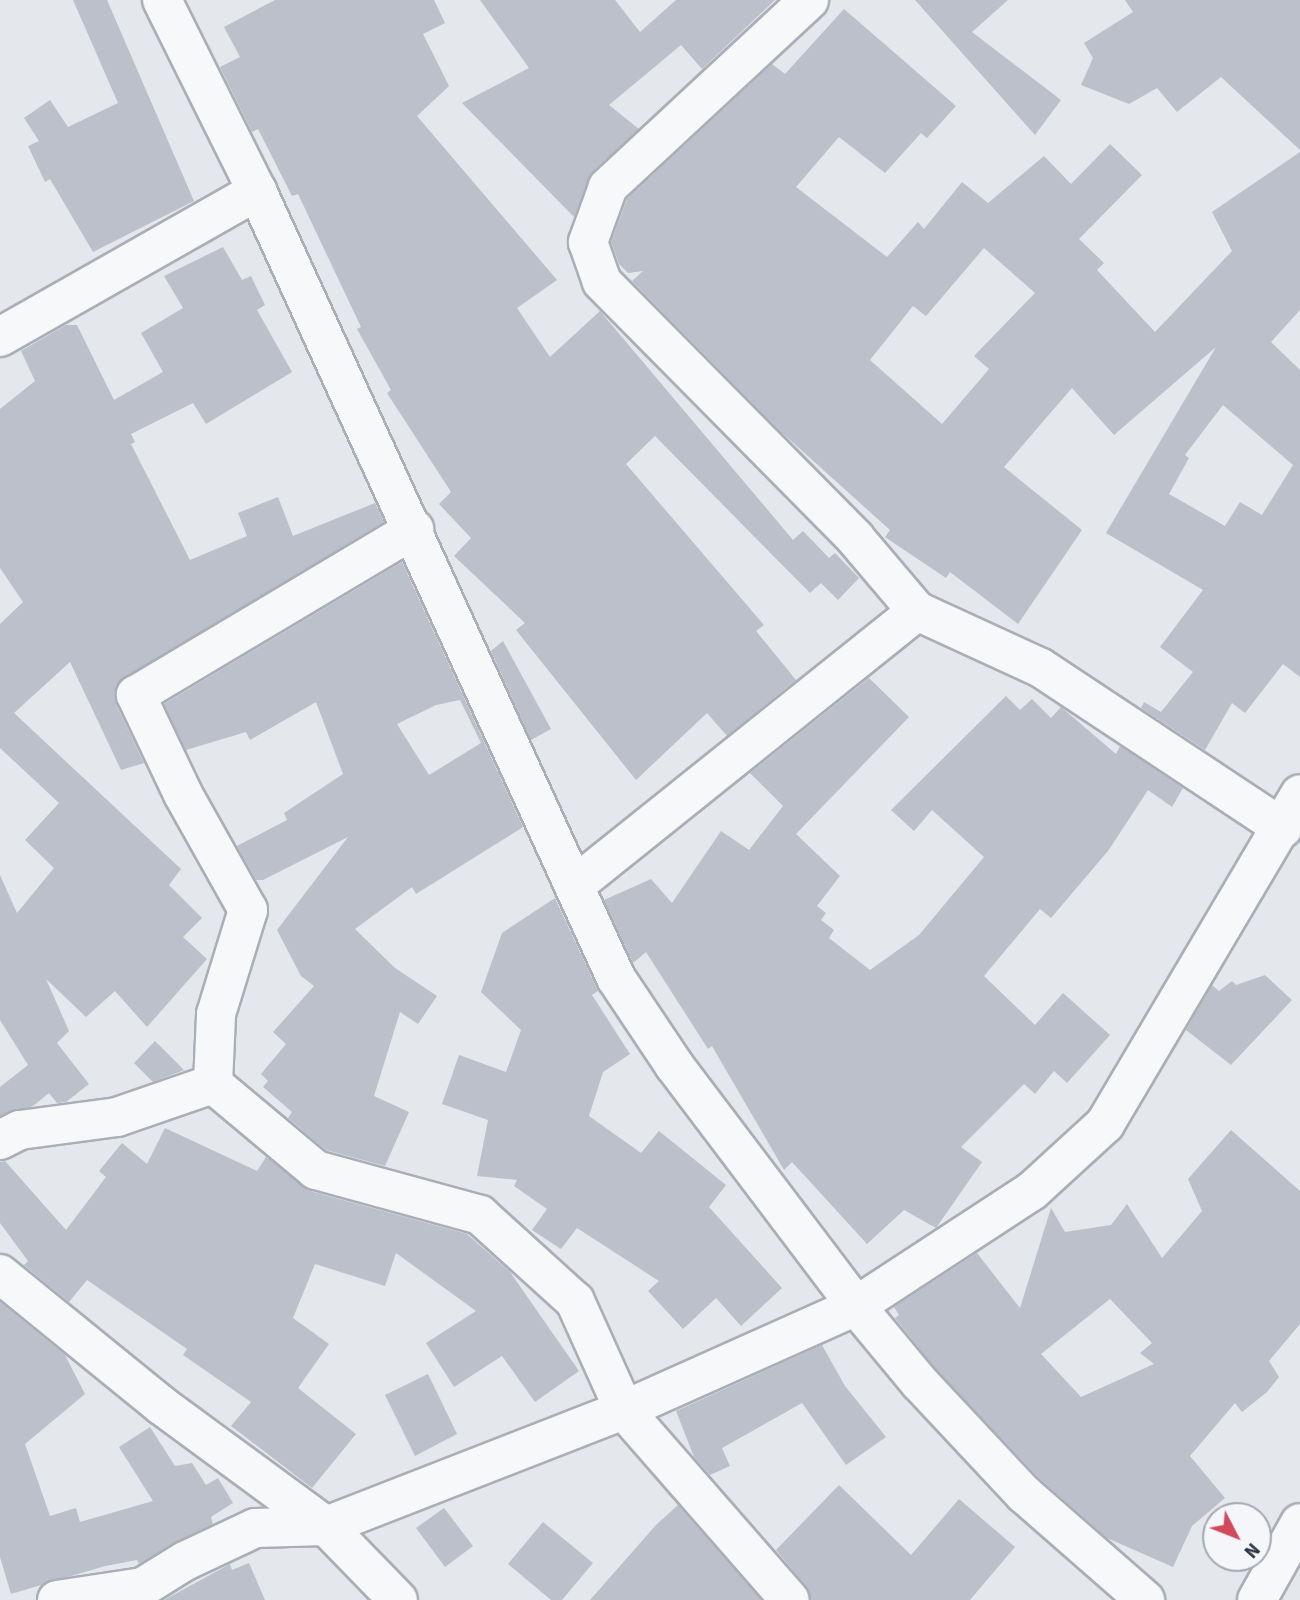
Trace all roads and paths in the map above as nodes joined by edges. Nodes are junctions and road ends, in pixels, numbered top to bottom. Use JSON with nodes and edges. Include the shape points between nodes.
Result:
{"nodes":[{"id":1,"x":162,"y":0,"type":"edge"},
{"id":2,"x":809,"y":0,"type":"edge"},
{"id":3,"x":257,"y":191,"type":"junction"},
{"id":4,"x":0,"y":337,"type":"edge"},
{"id":5,"x":414,"y":529,"type":"junction"},
{"id":6,"x":916,"y":611,"type":"junction"},
{"id":7,"x":1300,"y":794,"type":"edge"},
{"id":8,"x":1283,"y":828,"type":"junction"},
{"id":9,"x":574,"y":886,"type":"junction"},
{"id":10,"x":213,"y":1084,"type":"junction"},
{"id":11,"x":0,"y":1140,"type":"edge"},
{"id":12,"x":0,"y":1274,"type":"edge"},
{"id":13,"x":856,"y":1306,"type":"junction"},
{"id":14,"x":624,"y":1410,"type":"junction"},
{"id":15,"x":1300,"y":1523,"type":"edge"},
{"id":16,"x":326,"y":1525,"type":"junction"},
{"id":17,"x":57,"y":1600,"type":"edge"},
{"id":18,"x":398,"y":1600,"type":"edge"},
{"id":19,"x":790,"y":1600,"type":"edge"},
{"id":20,"x":1145,"y":1600,"type":"edge"},
{"id":21,"x":1257,"y":1600,"type":"edge"}],
"edges":[{"from":1,"to":3,"type":"street"},
{"from":2,"to":6,"type":"street","via":[[608,187],[588,243],[602,282],[855,538]]},
{"from":3,"to":4,"type":"street"},
{"from":3,"to":5,"type":"street"},
{"from":5,"to":9,"type":"street"},
{"from":5,"to":10,"type":"street","via":[[136,695],[183,794],[248,909],[216,1014]]},
{"from":6,"to":8,"type":"street","via":[[1041,668]]},
{"from":6,"to":9,"type":"street"},
{"from":7,"to":8,"type":"street"},
{"from":8,"to":13,"type":"street","via":[[1105,1124],[1032,1191]]},
{"from":9,"to":13,"type":"street","via":[[616,978],[674,1065]]},
{"from":10,"to":11,"type":"street","via":[[117,1117],[20,1130]]},
{"from":10,"to":14,"type":"street","via":[[316,1170],[480,1215],[575,1301]]},
{"from":12,"to":16,"type":"street","via":[[161,1405]]},
{"from":13,"to":14,"type":"street"},
{"from":13,"to":20,"type":"street","via":[[1024,1494]]},
{"from":14,"to":16,"type":"street"},
{"from":14,"to":19,"type":"street"},
{"from":15,"to":21,"type":"street"},
{"from":16,"to":17,"type":"street","via":[[255,1528],[143,1587]]},
{"from":16,"to":18,"type":"street"}]}
